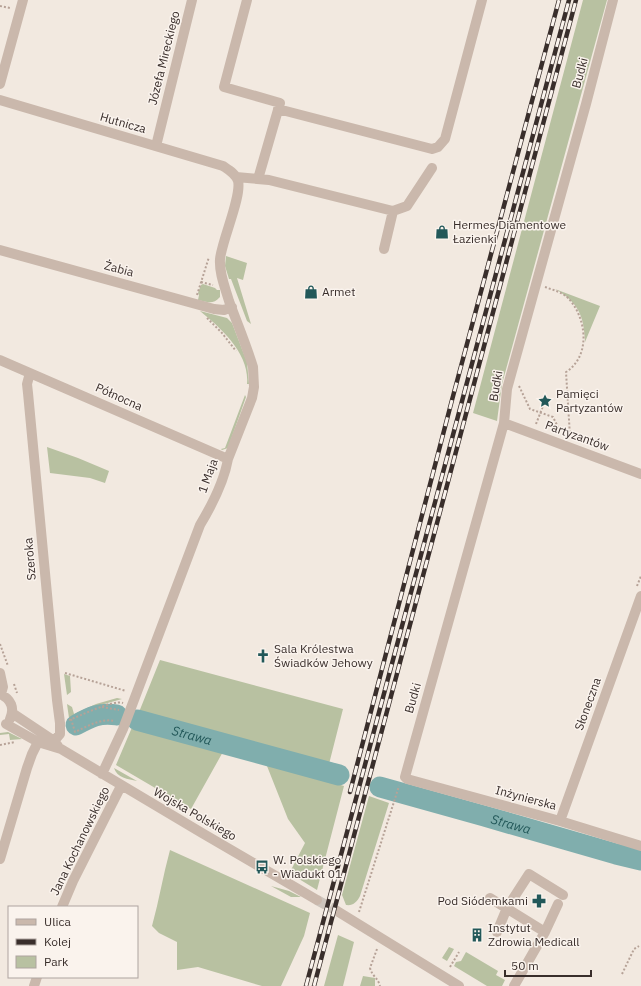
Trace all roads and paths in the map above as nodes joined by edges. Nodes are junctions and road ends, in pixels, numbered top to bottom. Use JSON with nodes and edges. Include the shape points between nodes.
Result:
{"nodes":[{"id":1,"x":23,"y":0,"type":"edge"},
{"id":2,"x":192,"y":0,"type":"edge"},
{"id":3,"x":247,"y":0,"type":"edge"},
{"id":4,"x":482,"y":0,"type":"edge"},
{"id":5,"x":613,"y":0,"type":"edge"},
{"id":6,"x":0,"y":6,"type":"edge"},
{"id":7,"x":10,"y":8,"type":"dead end"},
{"id":8,"x":0,"y":84,"type":"edge"},
{"id":9,"x":0,"y":100,"type":"edge"},
{"id":10,"x":278,"y":109,"type":"junction"},
{"id":11,"x":156,"y":146,"type":"junction"},
{"id":12,"x":432,"y":168,"type":"dead end"},
{"id":13,"x":236,"y":177,"type":"junction"},
{"id":14,"x":258,"y":179,"type":"junction"},
{"id":15,"x":393,"y":210,"type":"junction"},
{"id":16,"x":384,"y":249,"type":"dead end"},
{"id":17,"x":0,"y":250,"type":"edge"},
{"id":18,"x":201,"y":282,"type":"dead end"},
{"id":19,"x":218,"y":285,"type":"dead end"},
{"id":20,"x":555,"y":291,"type":"dead end"},
{"id":21,"x":232,"y":308,"type":"junction"},
{"id":22,"x":0,"y":360,"type":"edge"},
{"id":23,"x":30,"y":373,"type":"junction"},
{"id":24,"x":510,"y":377,"type":"junction"},
{"id":25,"x":545,"y":401,"type":"dead end"},
{"id":26,"x":540,"y":413,"type":"junction"},
{"id":27,"x":504,"y":423,"type":"junction"},
{"id":28,"x":533,"y":433,"type":"junction"},
{"id":29,"x":570,"y":441,"type":"dead end"},
{"id":30,"x":228,"y":459,"type":"junction"},
{"id":31,"x":641,"y":474,"type":"edge"},
{"id":32,"x":641,"y":576,"type":"edge"},
{"id":33,"x":637,"y":586,"type":"dead end"},
{"id":34,"x":641,"y":596,"type":"edge"},
{"id":35,"x":0,"y":644,"type":"edge"},
{"id":36,"x":5,"y":672,"type":"edge"},
{"id":37,"x":62,"y":672,"type":"dead end"},
{"id":38,"x":14,"y":683,"type":"dead end"},
{"id":39,"x":129,"y":692,"type":"dead end"},
{"id":40,"x":0,"y":694,"type":"edge"},
{"id":41,"x":18,"y":696,"type":"dead end"},
{"id":42,"x":124,"y":704,"type":"dead end"},
{"id":43,"x":100,"y":707,"type":"junction"},
{"id":44,"x":122,"y":710,"type":"dead end"},
{"id":45,"x":12,"y":713,"type":"junction"},
{"id":46,"x":118,"y":722,"type":"dead end"},
{"id":47,"x":3,"y":725,"type":"edge"},
{"id":48,"x":54,"y":741,"type":"junction"},
{"id":49,"x":38,"y":742,"type":"junction"},
{"id":50,"x":61,"y":750,"type":"junction"},
{"id":51,"x":102,"y":774,"type":"junction"},
{"id":52,"x":405,"y":777,"type":"joint"},
{"id":53,"x":121,"y":786,"type":"junction"},
{"id":54,"x":398,"y":788,"type":"dead end"},
{"id":55,"x":560,"y":821,"type":"junction"},
{"id":56,"x":641,"y":846,"type":"edge"},
{"id":57,"x":0,"y":859,"type":"edge"},
{"id":58,"x":490,"y":898,"type":"dead end"},
{"id":59,"x":317,"y":900,"type":"tunnel mouth"},
{"id":60,"x":62,"y":906,"type":"edge"},
{"id":61,"x":507,"y":908,"type":"junction"},
{"id":62,"x":337,"y":912,"type":"tunnel mouth"},
{"id":63,"x":358,"y":913,"type":"dead end"},
{"id":64,"x":498,"y":932,"type":"dead end"},
{"id":65,"x":545,"y":932,"type":"junction"},
{"id":66,"x":639,"y":946,"type":"dead end"},
{"id":67,"x":377,"y":949,"type":"dead end"},
{"id":68,"x":459,"y":952,"type":"dead end"},
{"id":69,"x":450,"y":966,"type":"dead end"},
{"id":70,"x":622,"y":974,"type":"dead end"},
{"id":71,"x":380,"y":986,"type":"edge"},
{"id":72,"x":459,"y":986,"type":"edge"},
{"id":73,"x":514,"y":986,"type":"edge"}],
"edges":[{"from":1,"to":8,"type":"street"},
{"from":2,"to":11,"type":"street","name":"Józefa Mireckiego"},
{"from":3,"to":10,"type":"street","via":[[224,87],[280,103]]},
{"from":4,"to":10,"type":"street","via":[[445,139],[438,147],[432,149]]},
{"from":5,"to":24,"type":"street","name":"Budki"},
{"from":6,"to":7,"type":"path"},
{"from":9,"to":11,"type":"street","name":"Hutnicza"},
{"from":10,"to":14,"type":"street"},
{"from":11,"to":13,"type":"street","name":"Hutnicza","via":[[223,166]]},
{"from":12,"to":15,"type":"street","via":[[407,206]]},
{"from":13,"to":14,"type":"street"},
{"from":13,"to":21,"type":"street","name":"1 Maja","via":[[238,193],[220,259],[222,278]]},
{"from":14,"to":15,"type":"street"},
{"from":15,"to":16,"type":"street"},
{"from":17,"to":21,"type":"street","name":"Żabia","via":[[214,309]]},
{"from":18,"to":19,"type":"path"},
{"from":20,"to":29,"type":"path","via":[[572,303],[584,334],[580,356],[566,372]]},
{"from":21,"to":30,"type":"street","name":"1 Maja","via":[[253,367],[254,381],[252,398]]},
{"from":22,"to":23,"type":"street","name":"Północna"},
{"from":23,"to":30,"type":"street","name":"Północna"},
{"from":23,"to":48,"type":"street","name":"Szeroka","via":[[27,384],[60,723],[60,734]]},
{"from":24,"to":26,"type":"path","via":[[515,379],[530,409]]},
{"from":24,"to":27,"type":"street","name":"Budki","via":[[505,398]]},
{"from":25,"to":26,"type":"path"},
{"from":26,"to":28,"type":"path"},
{"from":27,"to":28,"type":"street","name":"Partyzantów"},
{"from":27,"to":52,"type":"street","name":"Budki"},
{"from":28,"to":31,"type":"street","name":"Partyzantów"},
{"from":30,"to":51,"type":"street","name":"1 Maja","via":[[215,496],[200,525],[123,729]]},
{"from":32,"to":33,"type":"path"},
{"from":34,"to":55,"type":"street","name":"Słoneczna"},
{"from":35,"to":36,"type":"path"},
{"from":36,"to":40,"type":"street"},
{"from":37,"to":39,"type":"path"},
{"from":38,"to":41,"type":"path"},
{"from":40,"to":45,"type":"street","via":[[9,699]]},
{"from":42,"to":43,"type":"path","via":[[120,702]]},
{"from":43,"to":44,"type":"path"},
{"from":43,"to":46,"type":"path","via":[[70,720],[76,732],[107,719]]},
{"from":45,"to":47,"type":"street"},
{"from":45,"to":48,"type":"street","name":"Wojska Polskiego"},
{"from":47,"to":49,"type":"street","name":"Wojska Polskiego"},
{"from":48,"to":50,"type":"street","name":"Wojska Polskiego"},
{"from":49,"to":50,"type":"street","name":"Wojska Polskiego"},
{"from":49,"to":57,"type":"street","via":[[27,768]]},
{"from":50,"to":51,"type":"street","name":"Wojska Polskiego"},
{"from":51,"to":53,"type":"street","name":"Wojska Polskiego"},
{"from":52,"to":55,"type":"street","name":"Inżynierska"},
{"from":53,"to":59,"type":"street","name":"Wojska Polskiego"},
{"from":53,"to":60,"type":"street","name":"Jana Kochanowskiego"},
{"from":54,"to":63,"type":"path"},
{"from":55,"to":56,"type":"street","name":"Inżynierska"},
{"from":58,"to":61,"type":"street"},
{"from":61,"to":64,"type":"street"},
{"from":61,"to":65,"type":"street"},
{"from":61,"to":65,"type":"street","via":[[528,874],[561,900]]},
{"from":62,"to":72,"type":"street"},
{"from":65,"to":73,"type":"street"},
{"from":66,"to":70,"type":"path","via":[[634,949]]},
{"from":67,"to":71,"type":"path","via":[[370,968]]},
{"from":68,"to":69,"type":"path"}]}
